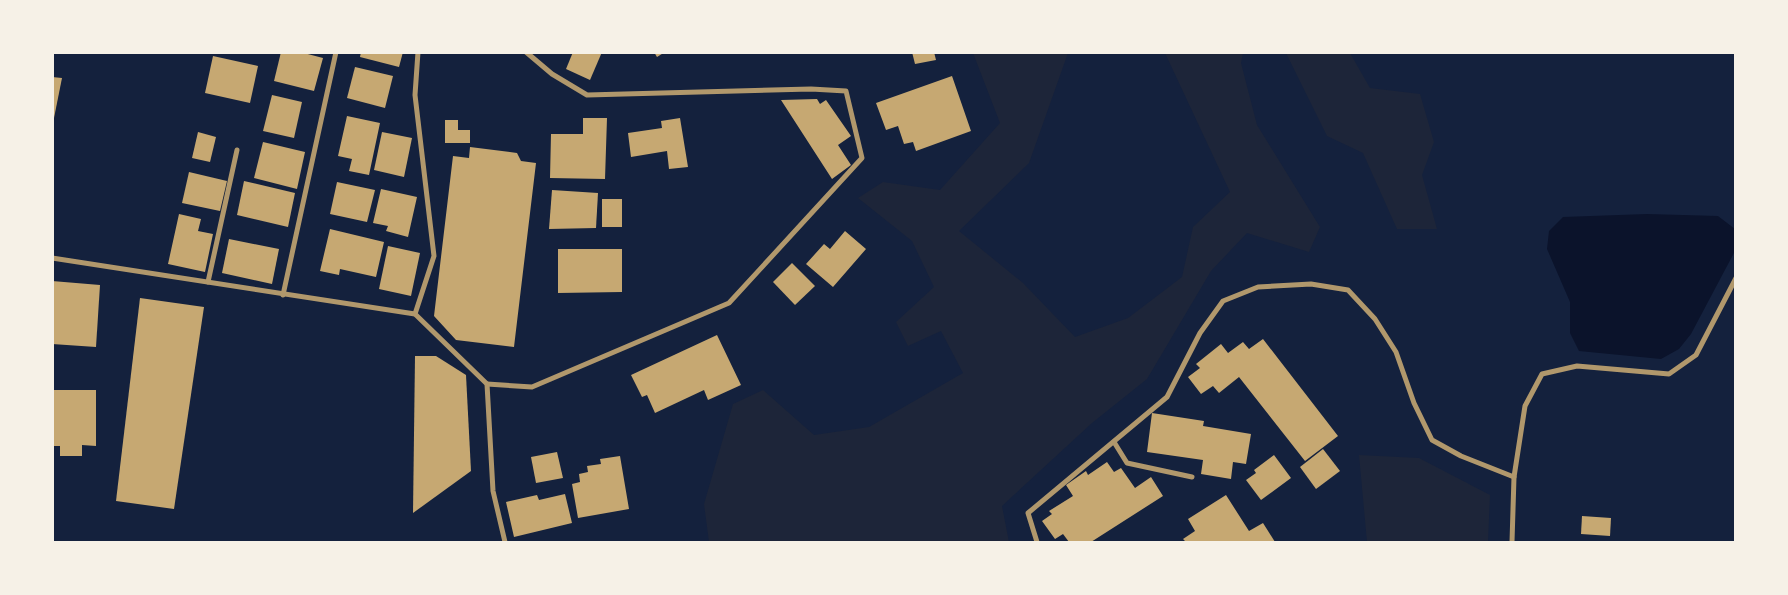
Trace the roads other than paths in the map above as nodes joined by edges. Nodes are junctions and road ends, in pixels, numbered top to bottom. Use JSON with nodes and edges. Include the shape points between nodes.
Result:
{"nodes":[{"id":1,"x":336,"y":52,"type":"edge"},
{"id":2,"x":418,"y":52,"type":"edge"},
{"id":3,"x":526,"y":52,"type":"edge"},
{"id":4,"x":236,"y":150,"type":"dead end"},
{"id":5,"x":52,"y":258,"type":"edge"},
{"id":6,"x":1736,"y":278,"type":"edge"},
{"id":7,"x":208,"y":282,"type":"junction"},
{"id":8,"x":283,"y":295,"type":"junction"},
{"id":9,"x":415,"y":314,"type":"junction"},
{"id":10,"x":487,"y":384,"type":"junction"},
{"id":11,"x":1114,"y":442,"type":"junction"},
{"id":12,"x":1192,"y":477,"type":"dead end"},
{"id":13,"x":1514,"y":477,"type":"junction"},
{"id":14,"x":505,"y":542,"type":"edge"},
{"id":15,"x":1037,"y":542,"type":"edge"},
{"id":16,"x":1512,"y":542,"type":"edge"}],
"edges":[{"from":1,"to":8,"type":"street"},
{"from":2,"to":9,"type":"street","via":[[415,95],[434,256]]},
{"from":3,"to":10,"type":"street","via":[[552,74],[587,95],[846,90],[862,158],[729,303],[532,387]]},
{"from":4,"to":7,"type":"street"},
{"from":5,"to":7,"type":"street"},
{"from":6,"to":13,"type":"street","via":[[1696,355],[1669,374],[1577,366],[1542,374],[1525,406]]},
{"from":7,"to":8,"type":"street"},
{"from":8,"to":9,"type":"street"},
{"from":9,"to":10,"type":"street"},
{"from":10,"to":14,"type":"street","via":[[492,491]]},
{"from":11,"to":12,"type":"street","via":[[1127,463]]},
{"from":11,"to":13,"type":"street","via":[[1167,397],[1200,333],[1223,301],[1258,287],[1311,284],[1348,290],[1375,319],[1396,352],[1414,403],[1432,440],[1461,456]]},
{"from":11,"to":15,"type":"street","via":[[1028,513]]},
{"from":13,"to":16,"type":"street"}]}
